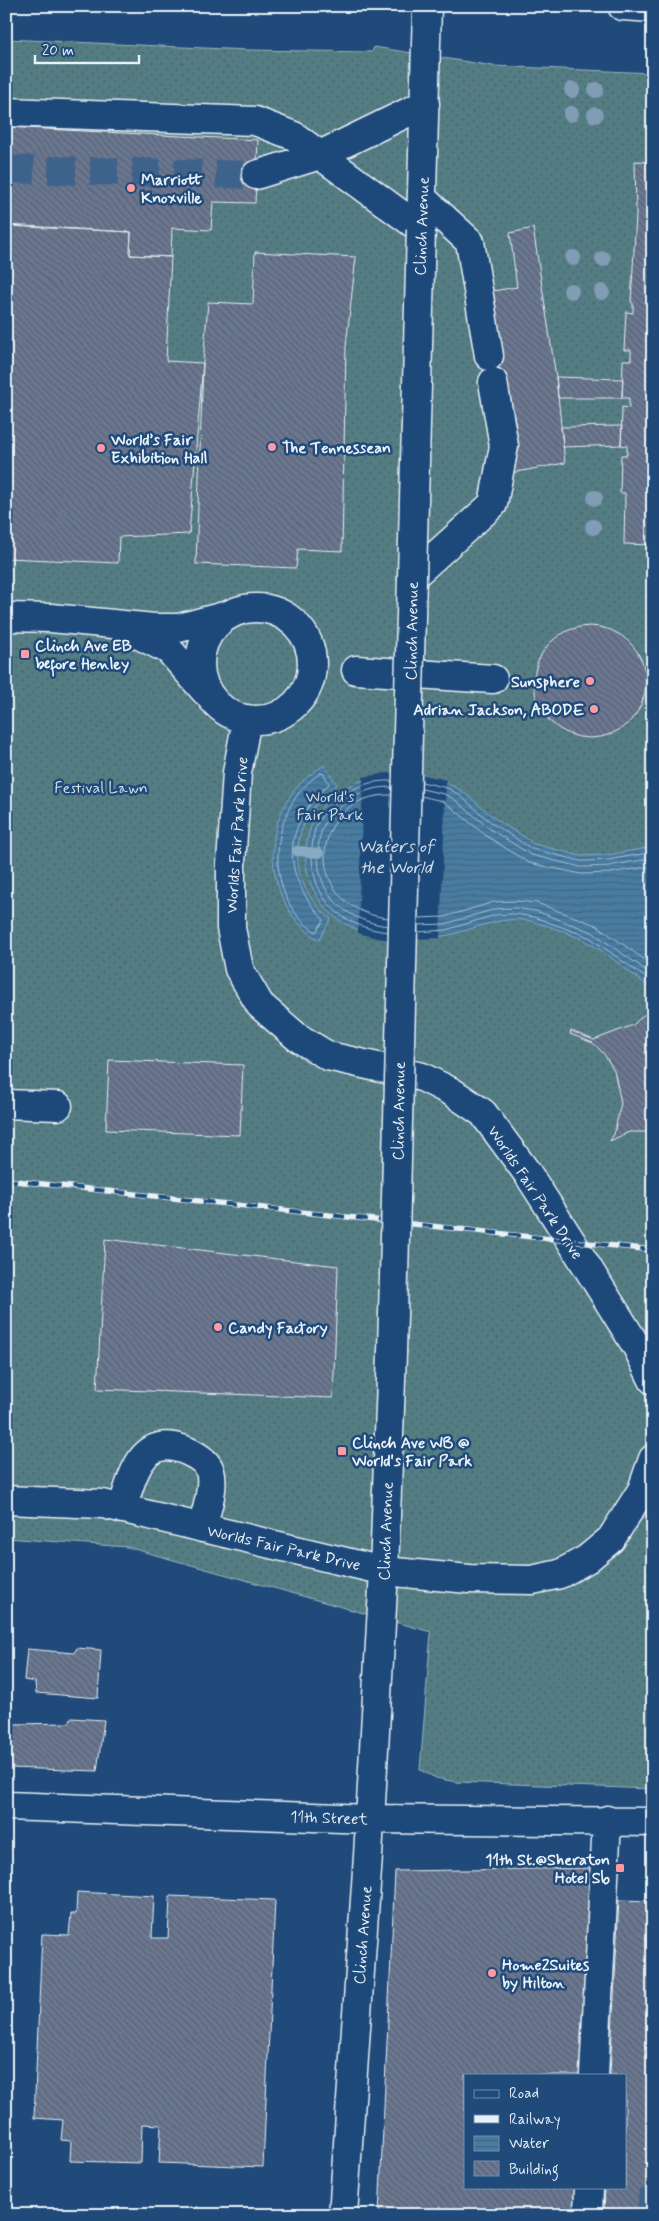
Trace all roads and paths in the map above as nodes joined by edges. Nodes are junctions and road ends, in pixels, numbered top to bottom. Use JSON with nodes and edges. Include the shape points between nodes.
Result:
{"nodes":[{"id":1,"x":427,"y":6,"type":"edge"},
{"id":2,"x":622,"y":6,"type":"edge"},
{"id":3,"x":653,"y":8,"type":"edge"},
{"id":4,"x":425,"y":104,"type":"junction"},
{"id":5,"x":6,"y":112,"type":"edge"},
{"id":6,"x":320,"y":155,"type":"junction"},
{"id":7,"x":256,"y":175,"type":"tunnel mouth"},
{"id":8,"x":422,"y":188,"type":"junction"},
{"id":9,"x":421,"y":229,"type":"junction"},
{"id":10,"x":412,"y":577,"type":"junction"},
{"id":11,"x":228,"y":615,"type":"junction"},
{"id":12,"x":6,"y":617,"type":"edge"},
{"id":13,"x":116,"y":625,"type":"junction"},
{"id":14,"x":356,"y":670,"type":"dead end"},
{"id":15,"x":494,"y":679,"type":"dead end"},
{"id":16,"x":210,"y":696,"type":"junction"},
{"id":17,"x":247,"y":719,"type":"junction"},
{"id":18,"x":6,"y":1104,"type":"edge"},
{"id":19,"x":58,"y":1106,"type":"dead end"},
{"id":20,"x":653,"y":1380,"type":"edge"},
{"id":21,"x":653,"y":1458,"type":"edge"},
{"id":22,"x":6,"y":1500,"type":"edge"},
{"id":23,"x":122,"y":1509,"type":"junction"},
{"id":24,"x":202,"y":1528,"type":"junction"},
{"id":25,"x":384,"y":1571,"type":"junction"},
{"id":26,"x":6,"y":1806,"type":"edge"},
{"id":27,"x":370,"y":1819,"type":"junction"},
{"id":28,"x":607,"y":1820,"type":"junction"},
{"id":29,"x":653,"y":1822,"type":"edge"},
{"id":30,"x":594,"y":2074,"type":"edge"},
{"id":31,"x":589,"y":2188,"type":"edge"},
{"id":32,"x":343,"y":2215,"type":"edge"},
{"id":33,"x":588,"y":2215,"type":"edge"}],
"edges":[{"from":1,"to":4,"type":"main road","name":"Clinch Avenue"},
{"from":2,"to":3,"type":"main road"},
{"from":4,"to":6,"type":"main road"},
{"from":4,"to":8,"type":"main road","name":"Clinch Avenue"},
{"from":5,"to":6,"type":"main road","via":[[255,121],[294,136]]},
{"from":6,"to":7,"type":"main road"},
{"from":6,"to":9,"type":"main road"},
{"from":8,"to":9,"type":"main road","name":"Clinch Avenue"},
{"from":8,"to":10,"type":"main road","via":[[470,242],[504,446],[492,504]]},
{"from":9,"to":10,"type":"main road","name":"Clinch Avenue","bridge":true},
{"from":10,"to":25,"type":"main road","name":"Clinch Avenue","bridge":true},
{"from":11,"to":13,"type":"main road","via":[[179,628]]},
{"from":11,"to":16,"type":"main road","via":[[206,639],[200,661],[202,679]]},
{"from":11,"to":17,"type":"main road","via":[[245,609],[263,608],[281,613],[296,624],[307,639],[312,656],[312,675],[305,692],[293,707],[276,716]]},
{"from":12,"to":13,"type":"main road"},
{"from":13,"to":16,"type":"main road","via":[[169,650]]},
{"from":14,"to":15,"type":"main road"},
{"from":16,"to":17,"type":"main road","via":[[223,710]]},
{"from":17,"to":20,"type":"main road","name":"Worlds Fair Park Drive","via":[[237,773],[231,864],[231,928],[238,969],[260,1004],[297,1037],[328,1056],[422,1077],[483,1113],[528,1174],[571,1241],[637,1346]]},
{"from":18,"to":19,"type":"main road"},
{"from":21,"to":25,"type":"main road","name":"Worlds Fair Park Drive","via":[[642,1490],[611,1539],[587,1559],[560,1574],[524,1580],[469,1579]]},
{"from":22,"to":23,"type":"main road","name":"Worlds Fair Park Drive","via":[[103,1504]]},
{"from":23,"to":24,"type":"main road","name":"Worlds Fair Park Drive"},
{"from":23,"to":24,"type":"main road","via":[[134,1470],[144,1456],[160,1446],[176,1447],[198,1456],[210,1470],[211,1489]]},
{"from":24,"to":25,"type":"main road","name":"Worlds Fair Park Drive"},
{"from":25,"to":27,"type":"main road","name":"Clinch Avenue"},
{"from":26,"to":27,"type":"main road","name":"11th Street"},
{"from":27,"to":28,"type":"main road","name":"11th Street"},
{"from":27,"to":32,"type":"main road","name":"Clinch Avenue"},
{"from":28,"to":29,"type":"main road","name":"11th Street"},
{"from":28,"to":30,"type":"main road"},
{"from":31,"to":33,"type":"main road"}]}
